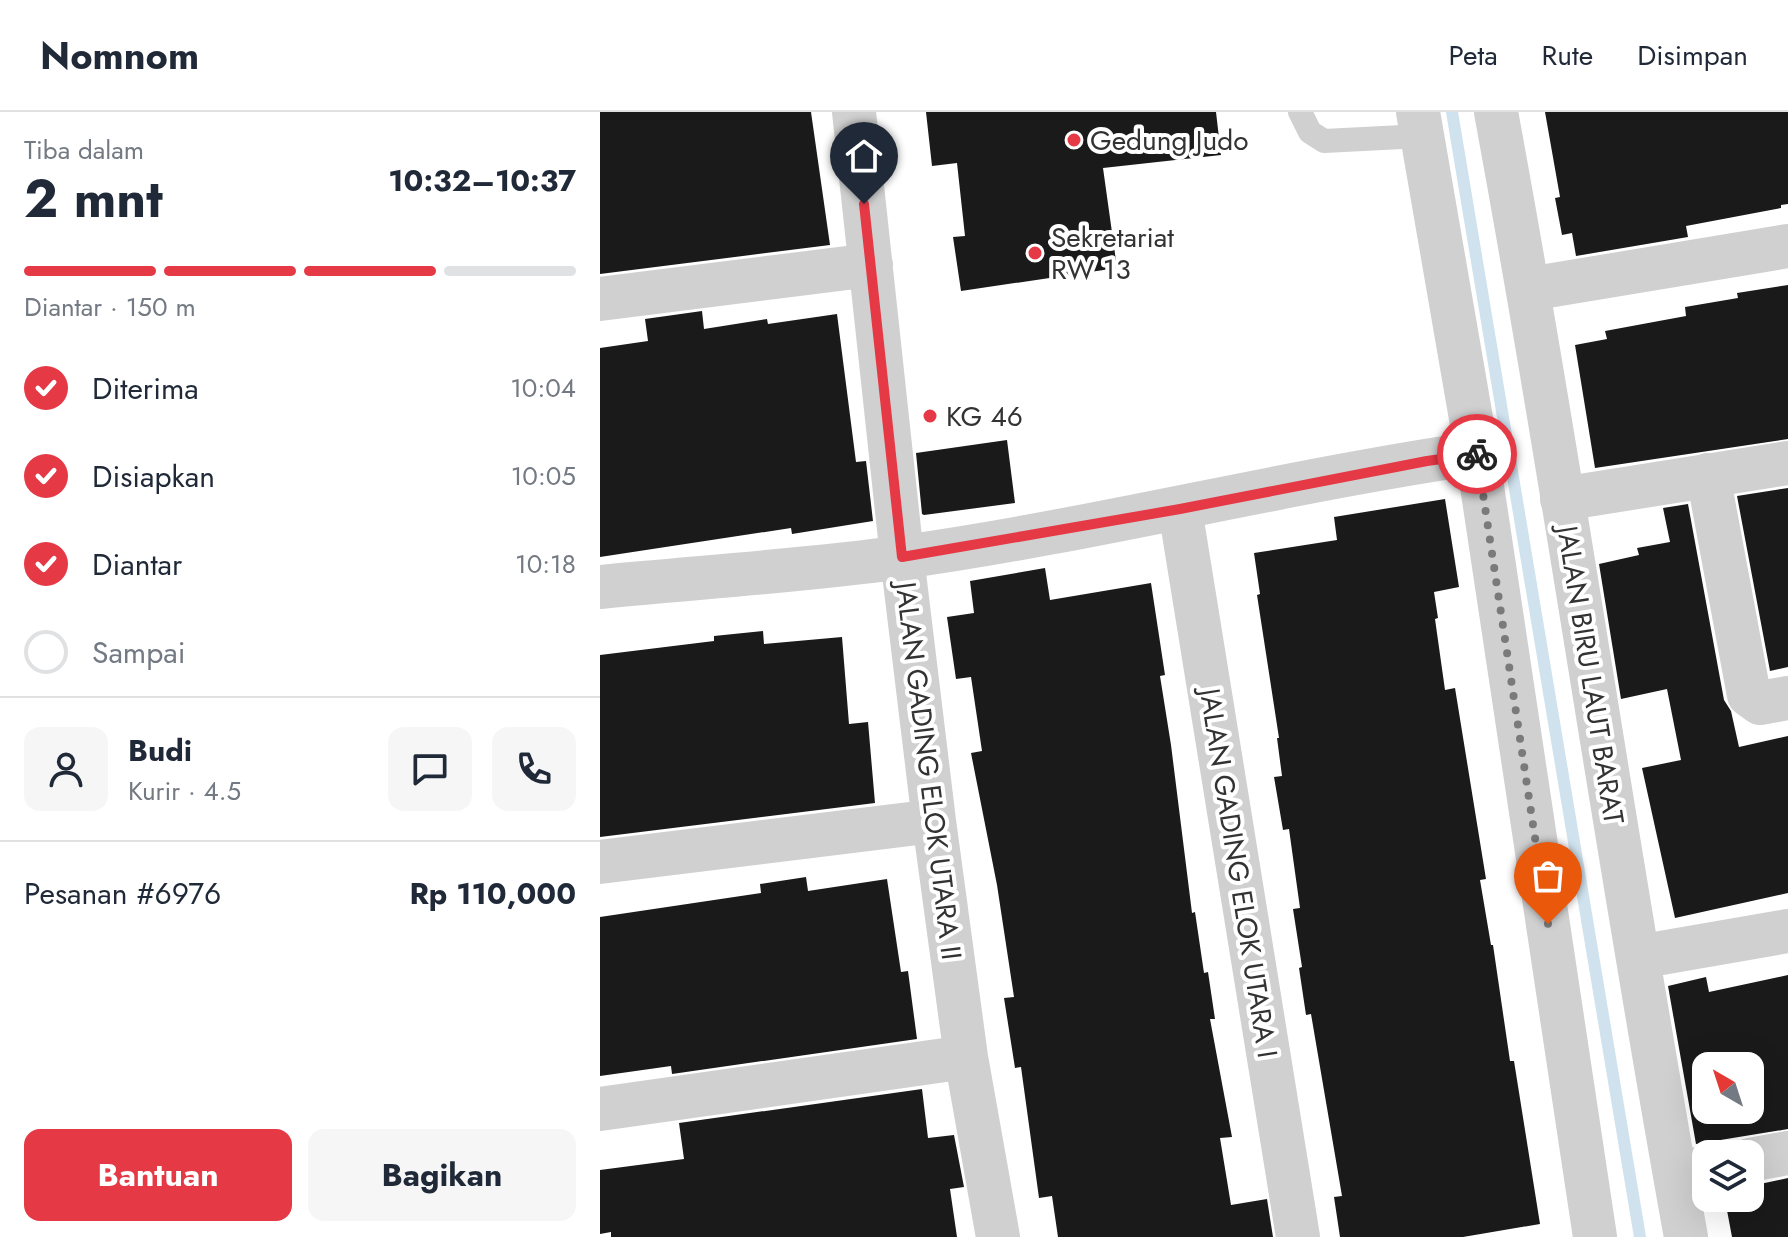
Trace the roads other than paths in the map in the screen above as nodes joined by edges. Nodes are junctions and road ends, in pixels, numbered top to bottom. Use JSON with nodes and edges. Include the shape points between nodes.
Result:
{"nodes":[{"id":1,"x":854,"y":112,"type":"edge"},
{"id":2,"x":1300,"y":112,"type":"edge"},
{"id":3,"x":1496,"y":112,"type":"edge"},
{"id":4,"x":1420,"y":124,"type":"edge"},
{"id":5,"x":1788,"y":246,"type":"edge"},
{"id":6,"x":871,"y":265,"type":"junction"},
{"id":7,"x":1529,"y":289,"type":"junction"},
{"id":8,"x":600,"y":299,"type":"edge"},
{"id":9,"x":1477,"y":453,"type":"junction"},
{"id":10,"x":1788,"y":463,"type":"edge"},
{"id":11,"x":1708,"y":475,"type":"junction"},
{"id":12,"x":1562,"y":499,"type":"junction"},
{"id":13,"x":1180,"y":509,"type":"junction"},
{"id":14,"x":902,"y":557,"type":"junction"},
{"id":15,"x":600,"y":587,"type":"edge"},
{"id":16,"x":1788,"y":698,"type":"edge"},
{"id":17,"x":934,"y":821,"type":"junction"},
{"id":18,"x":600,"y":862,"type":"edge"},
{"id":19,"x":1788,"y":931,"type":"edge"},
{"id":20,"x":1638,"y":957,"type":"junction"},
{"id":21,"x":966,"y":1057,"type":"junction"},
{"id":22,"x":600,"y":1109,"type":"edge"},
{"id":23,"x":1788,"y":1153,"type":"edge"},
{"id":24,"x":1764,"y":1157,"type":"edge"},
{"id":25,"x":1690,"y":1170,"type":"edge"},
{"id":26,"x":998,"y":1237,"type":"edge"},
{"id":27,"x":1298,"y":1237,"type":"edge"},
{"id":28,"x":1595,"y":1237,"type":"edge"},
{"id":29,"x":1686,"y":1237,"type":"edge"}],
"edges":[{"from":1,"to":6,"type":"street","name":"JALAN GADING ELOK UTARA II"},
{"from":2,"to":4,"type":"lane","via":[[1310,132],[1324,141]]},
{"from":3,"to":7,"type":"street","name":"JALAN BIRU LAUT BARAT"},
{"from":4,"to":9,"type":"street"},
{"from":5,"to":7,"type":"street"},
{"from":6,"to":8,"type":"street"},
{"from":6,"to":14,"type":"street","name":"JALAN GADING ELOK UTARA II"},
{"from":7,"to":12,"type":"street","name":"JALAN BIRU LAUT BARAT"},
{"from":9,"to":13,"type":"street"},
{"from":9,"to":28,"type":"street"},
{"from":10,"to":11,"type":"street"},
{"from":11,"to":12,"type":"street"},
{"from":11,"to":16,"type":"street","via":[[1749,695],[1760,703]]},
{"from":12,"to":20,"type":"street","name":"JALAN BIRU LAUT BARAT"},
{"from":13,"to":14,"type":"street"},
{"from":13,"to":27,"type":"street","name":"JALAN GADING ELOK UTARA I"},
{"from":14,"to":15,"type":"street"},
{"from":14,"to":17,"type":"street","name":"JALAN GADING ELOK UTARA II"},
{"from":17,"to":18,"type":"street"},
{"from":17,"to":21,"type":"street","name":"JALAN GADING ELOK UTARA II"},
{"from":19,"to":20,"type":"street"},
{"from":20,"to":25,"type":"street","name":"JALAN BIRU LAUT BARAT"},
{"from":21,"to":22,"type":"street"},
{"from":21,"to":26,"type":"street","name":"JALAN GADING ELOK UTARA II"},
{"from":23,"to":24,"type":"street"},
{"from":25,"to":29,"type":"street","name":"JALAN BIRU LAUT BARAT"}]}
